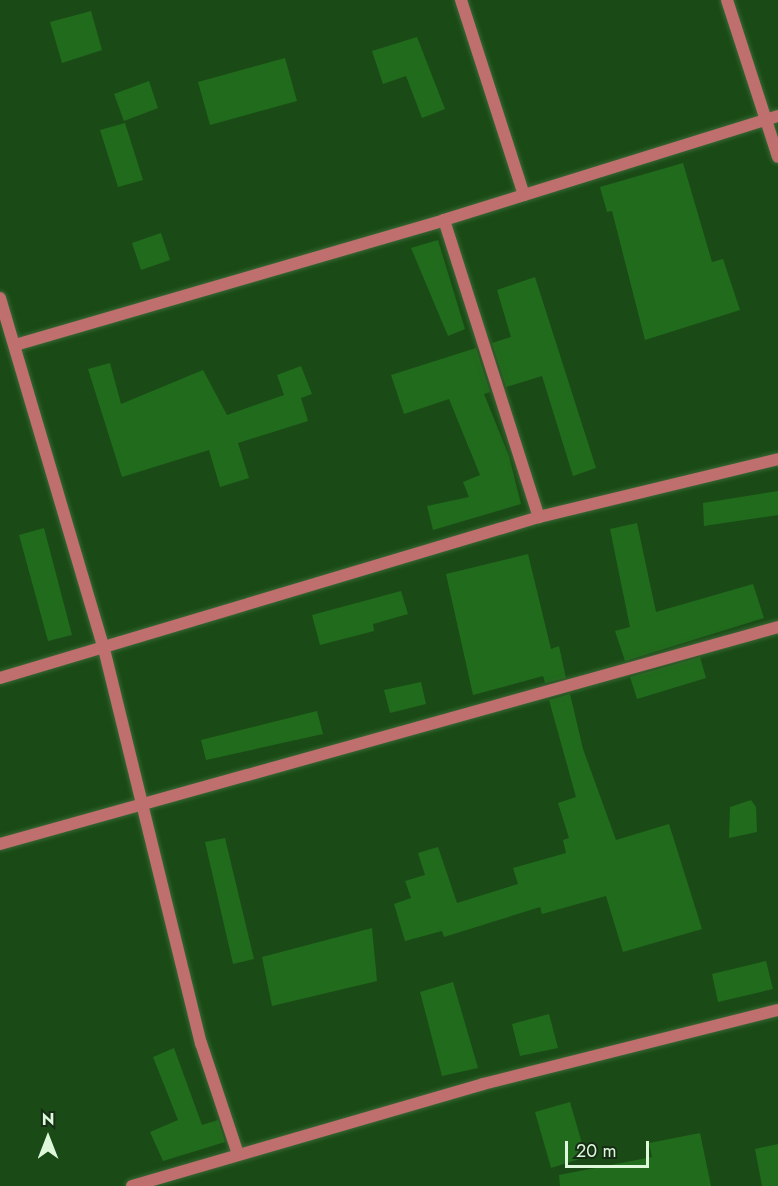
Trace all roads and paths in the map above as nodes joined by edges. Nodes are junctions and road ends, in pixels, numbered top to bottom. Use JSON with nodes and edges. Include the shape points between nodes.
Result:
{"nodes":[{"id":1,"x":461,"y":0,"type":"edge"},
{"id":2,"x":727,"y":0,"type":"edge"},
{"id":3,"x":778,"y":116,"type":"edge"},
{"id":4,"x":765,"y":120,"type":"junction"},
{"id":5,"x":778,"y":157,"type":"edge"},
{"id":6,"x":524,"y":195,"type":"junction"},
{"id":7,"x":444,"y":220,"type":"junction"},
{"id":8,"x":0,"y":298,"type":"edge"},
{"id":9,"x":15,"y":345,"type":"junction"},
{"id":10,"x":778,"y":459,"type":"edge"},
{"id":11,"x":539,"y":517,"type":"junction"},
{"id":12,"x":778,"y":627,"type":"edge"},
{"id":13,"x":104,"y":649,"type":"junction"},
{"id":14,"x":0,"y":678,"type":"edge"},
{"id":15,"x":142,"y":803,"type":"junction"},
{"id":16,"x":0,"y":844,"type":"edge"},
{"id":17,"x":778,"y":1010,"type":"edge"},
{"id":18,"x":238,"y":1154,"type":"junction"},
{"id":19,"x":132,"y":1186,"type":"edge"}],
"edges":[{"from":1,"to":6,"type":"street"},
{"from":2,"to":4,"type":"street"},
{"from":3,"to":4,"type":"street"},
{"from":4,"to":5,"type":"street"},
{"from":4,"to":6,"type":"street"},
{"from":6,"to":7,"type":"street"},
{"from":7,"to":9,"type":"street"},
{"from":7,"to":11,"type":"street"},
{"from":8,"to":9,"type":"street"},
{"from":9,"to":13,"type":"street"},
{"from":10,"to":11,"type":"street"},
{"from":11,"to":13,"type":"street"},
{"from":12,"to":15,"type":"street"},
{"from":13,"to":14,"type":"street"},
{"from":13,"to":15,"type":"street"},
{"from":15,"to":16,"type":"street"},
{"from":15,"to":18,"type":"street","via":[[201,1043]]},
{"from":17,"to":18,"type":"street","via":[[483,1084]]},
{"from":18,"to":19,"type":"street"}]}
